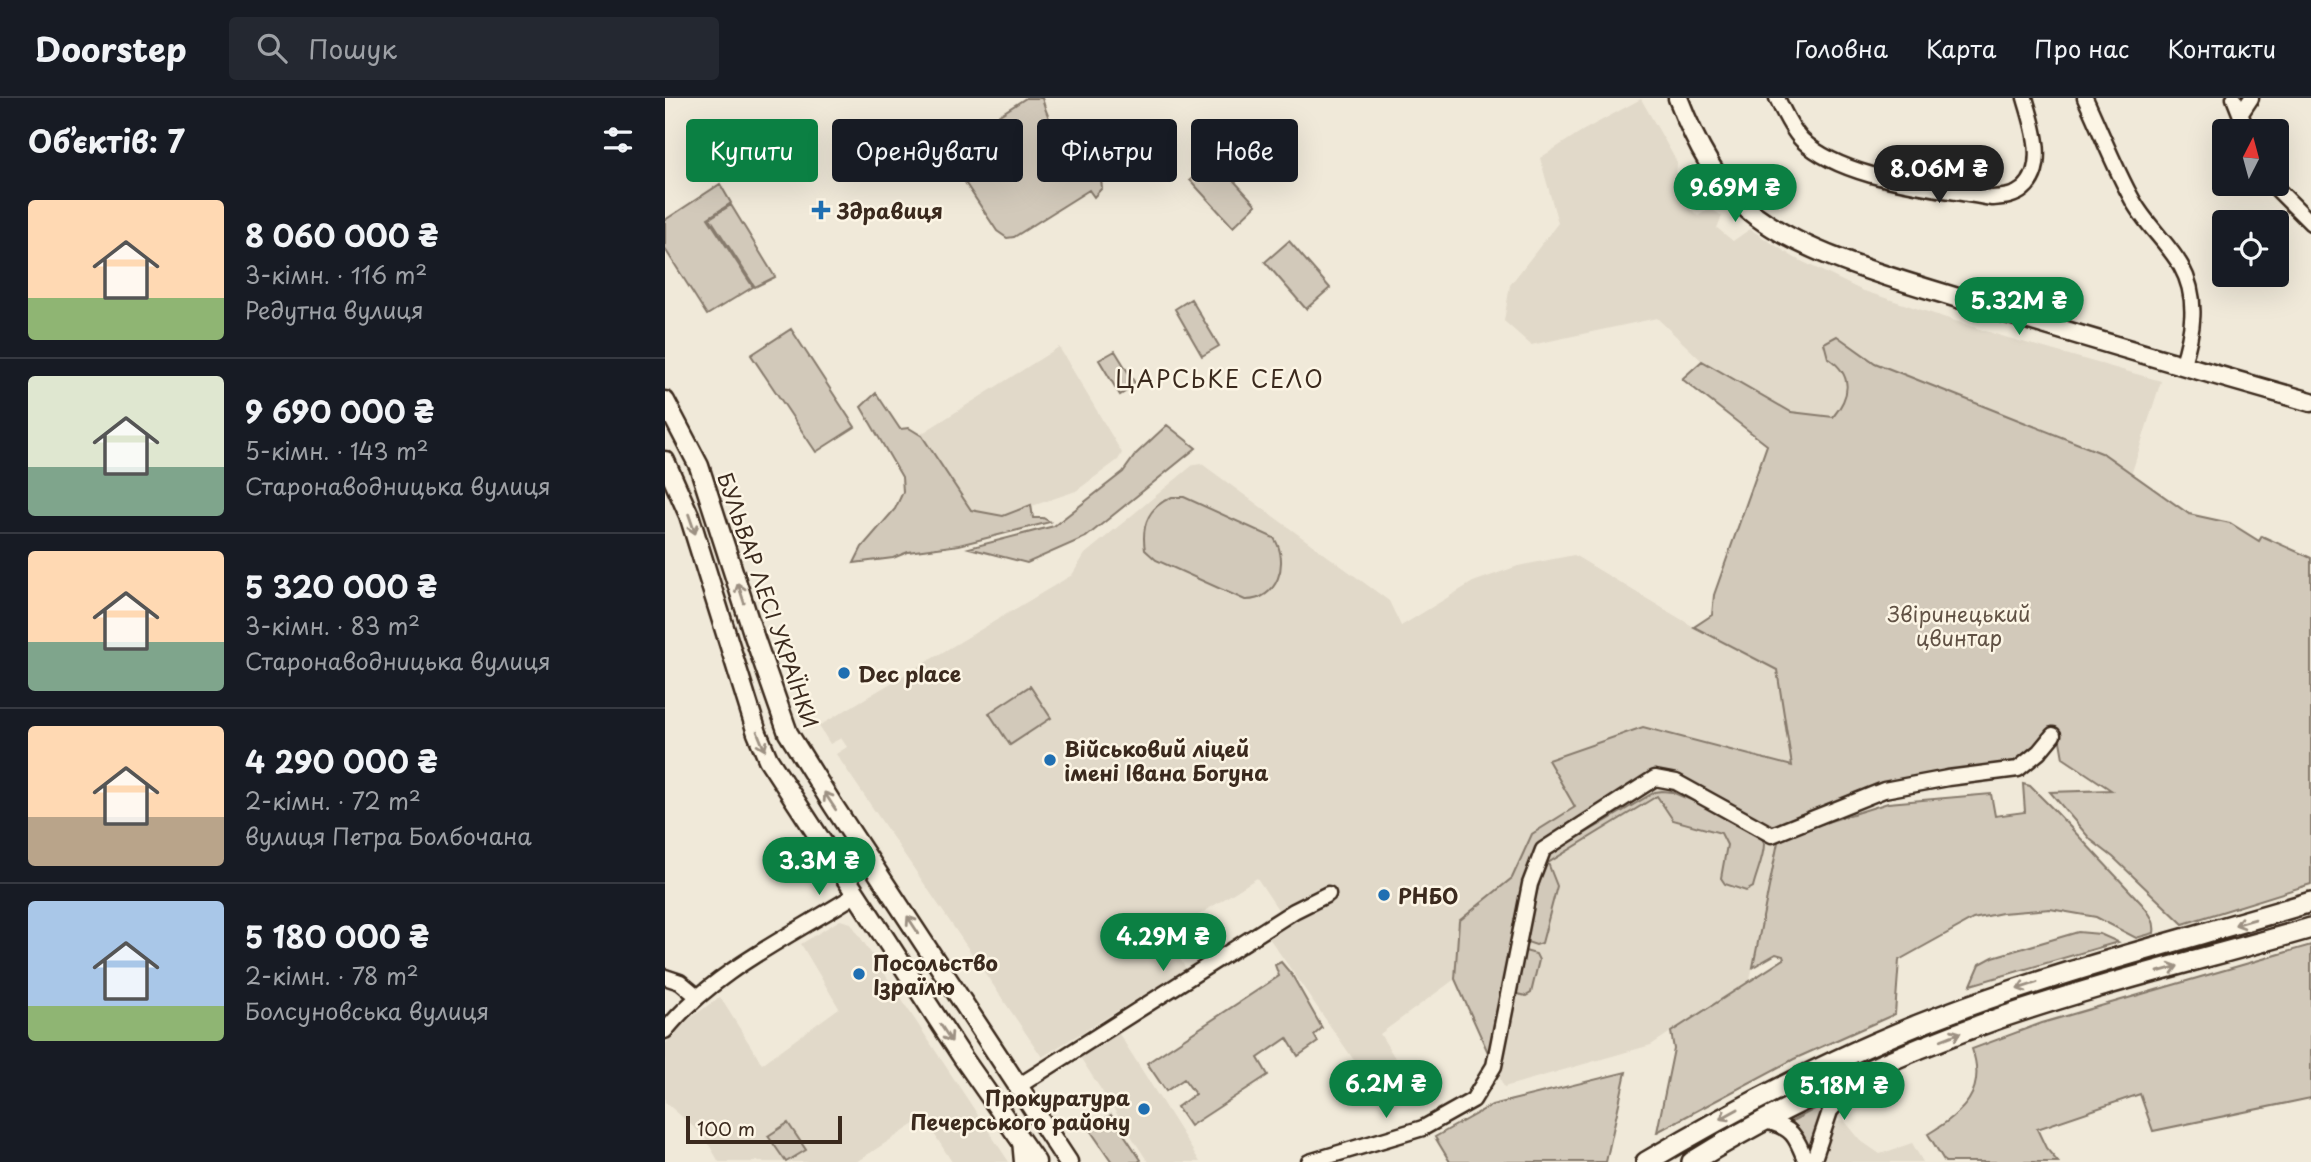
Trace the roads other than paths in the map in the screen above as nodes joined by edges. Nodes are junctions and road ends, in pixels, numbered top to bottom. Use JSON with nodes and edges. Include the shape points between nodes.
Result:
{"nodes":[{"id":1,"x":1678,"y":98,"type":"edge"},
{"id":2,"x":1777,"y":98,"type":"edge"},
{"id":3,"x":2025,"y":98,"type":"edge"},
{"id":4,"x":2085,"y":98,"type":"edge"},
{"id":5,"x":2234,"y":98,"type":"edge"},
{"id":6,"x":2251,"y":98,"type":"edge"},
{"id":7,"x":2241,"y":113,"type":"junction"},
{"id":8,"x":2243,"y":119,"type":"edge"},
{"id":9,"x":2284,"y":196,"type":"edge"},
{"id":10,"x":2311,"y":223,"type":"edge"},
{"id":11,"x":2182,"y":366,"type":"junction"},
{"id":12,"x":665,"y":401,"type":"edge"},
{"id":13,"x":2311,"y":402,"type":"edge"},
{"id":14,"x":665,"y":461,"type":"edge"},
{"id":15,"x":2053,"y":735,"type":"dead end"},
{"id":16,"x":882,"y":878,"type":"junction"},
{"id":17,"x":1328,"y":894,"type":"dead end"},
{"id":18,"x":855,"y":895,"type":"junction"},
{"id":19,"x":2311,"y":902,"type":"edge"},
{"id":20,"x":2311,"y":928,"type":"edge"},
{"id":21,"x":665,"y":977,"type":"edge"},
{"id":22,"x":697,"y":996,"type":"junction"},
{"id":23,"x":665,"y":1031,"type":"edge"},
{"id":24,"x":1861,"y":1075,"type":"junction"},
{"id":25,"x":1017,"y":1087,"type":"junction"},
{"id":26,"x":1764,"y":1121,"type":"junction"},
{"id":27,"x":1020,"y":1140,"type":"junction"},
{"id":28,"x":1022,"y":1162,"type":"edge"},
{"id":29,"x":1036,"y":1162,"type":"edge"},
{"id":30,"x":1068,"y":1162,"type":"edge"},
{"id":31,"x":1310,"y":1162,"type":"edge"},
{"id":32,"x":1646,"y":1162,"type":"edge"},
{"id":33,"x":1692,"y":1162,"type":"edge"},
{"id":34,"x":1806,"y":1162,"type":"edge"},
{"id":35,"x":1813,"y":1162,"type":"edge"}],
"edges":[{"from":1,"to":11,"type":"main road","via":[[1705,155],[1731,194],[1792,238],[1878,273]]},
{"from":2,"to":3,"type":"street","via":[[1800,138],[1822,156],[1855,172],[1991,198],[2023,190],[2034,168],[2036,148]]},
{"from":4,"to":11,"type":"street","via":[[2133,201],[2181,265],[2189,283],[2192,329]]},
{"from":5,"to":7,"type":"street"},
{"from":6,"to":7,"type":"street"},
{"from":7,"to":8,"type":"street"},
{"from":9,"to":10,"type":"street"},
{"from":11,"to":13,"type":"main road"},
{"from":16,"to":12,"type":"main road","name":"БУЛЬВАР ЛЕСІ УКРАЇНКИ","one_way":true,"via":[[788,733],[699,466]]},
{"from":14,"to":18,"type":"main road","one_way":true,"via":[[689,515],[768,759]]},
{"from":15,"to":31,"type":"street","via":[[2018,769],[1884,790],[1772,835],[1676,782],[1655,778],[1543,850],[1531,884],[1494,1066],[1473,1100],[1423,1128]]},
{"from":16,"to":18,"type":"main road"},
{"from":25,"to":16,"type":"main road","name":"БУЛЬВАР ЛЕСІ УКРАЇНКИ","one_way":true},
{"from":17,"to":25,"type":"street"},
{"from":18,"to":22,"type":"street"},
{"from":18,"to":27,"type":"main road","one_way":true},
{"from":19,"to":32,"type":"highway","one_way":true,"via":[[2041,981],[1939,1017],[1766,1095]]},
{"from":24,"to":20,"type":"highway","one_way":true,"via":[[2003,1017]]},
{"from":21,"to":22,"type":"street"},
{"from":22,"to":23,"type":"street"},
{"from":24,"to":26,"type":"highway"},
{"from":24,"to":35,"type":"street","via":[[1830,1111]]},
{"from":25,"to":30,"type":"main road","name":"БУЛЬВАР ЛЕСІ УКРАЇНКИ"},
{"from":26,"to":33,"type":"highway"},
{"from":26,"to":34,"type":"street","via":[[1789,1129]]},
{"from":27,"to":28,"type":"street"},
{"from":27,"to":29,"type":"main road"}]}
